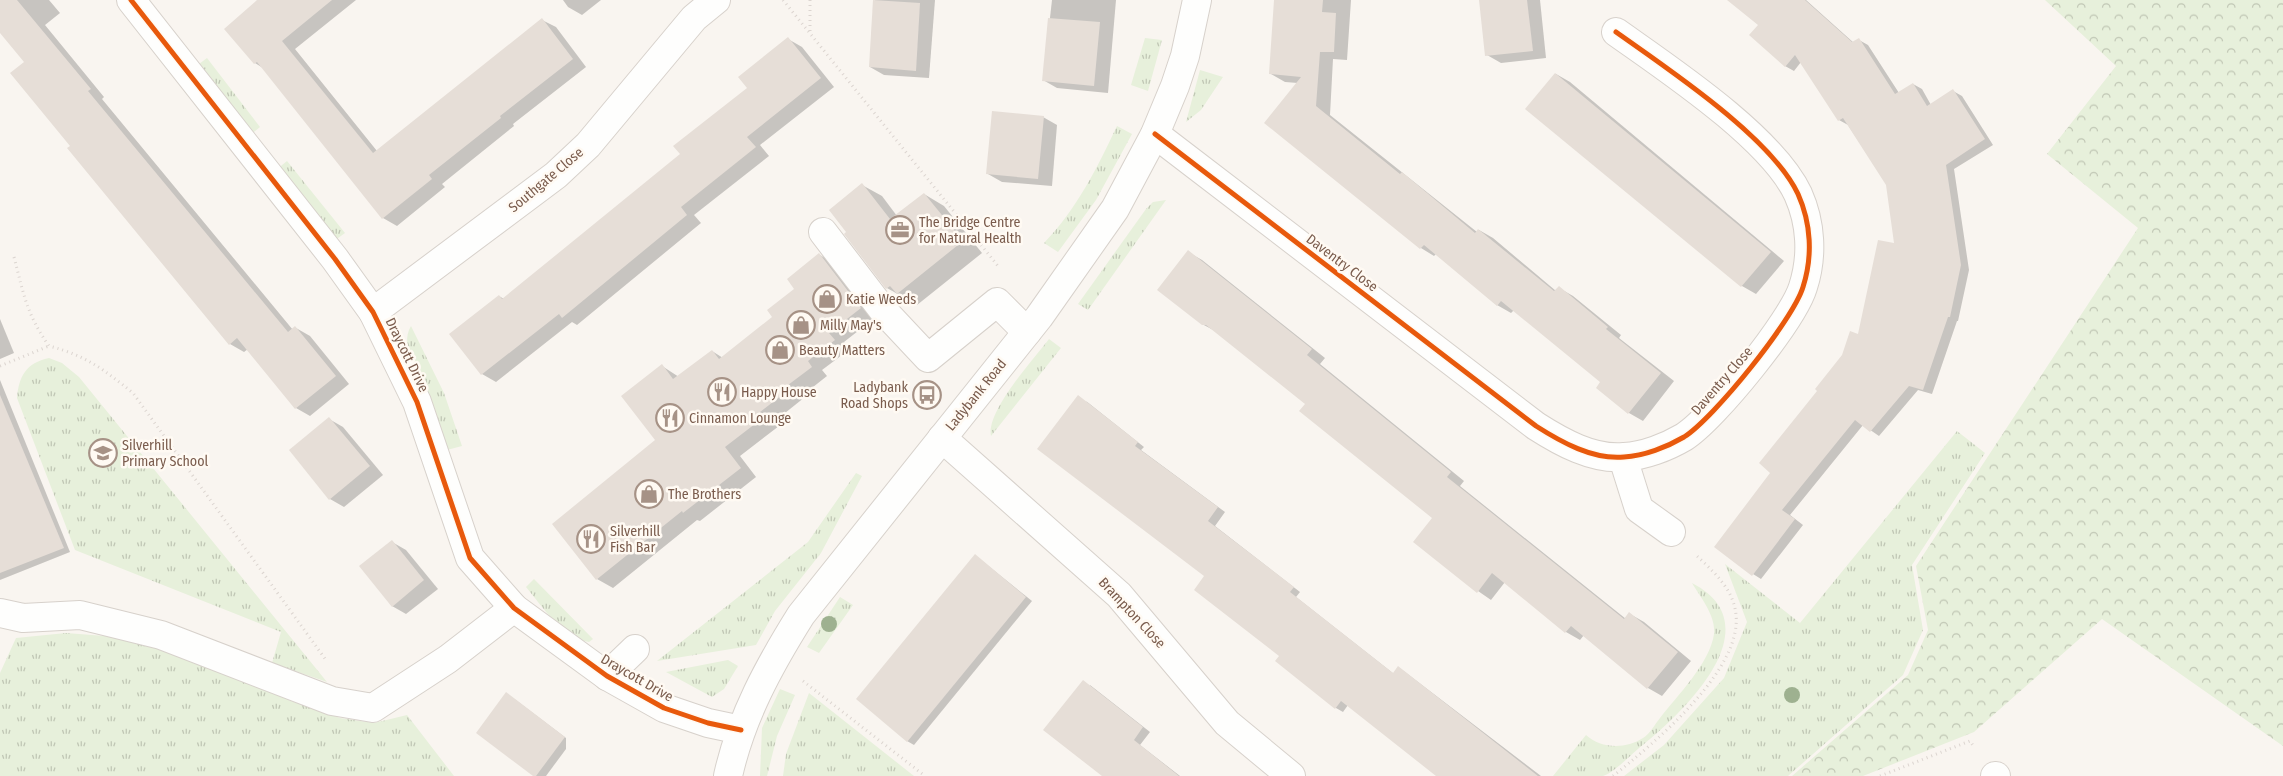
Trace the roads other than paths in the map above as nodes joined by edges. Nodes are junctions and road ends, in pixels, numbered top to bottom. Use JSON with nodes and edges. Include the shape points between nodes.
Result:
{"nodes":[{"id":1,"x":716,"y":0,"type":"edge"},
{"id":2,"x":1198,"y":0,"type":"edge"},
{"id":3,"x":141,"y":4,"type":"edge"},
{"id":4,"x":1616,"y":32,"type":"dead end"},
{"id":5,"x":1155,"y":134,"type":"junction"},
{"id":6,"x":823,"y":232,"type":"dead end"},
{"id":7,"x":373,"y":312,"type":"junction"},
{"id":8,"x":1027,"y":332,"type":"junction"},
{"id":9,"x":942,"y":438,"type":"junction"},
{"id":10,"x":1623,"y":458,"type":"junction"},
{"id":11,"x":1671,"y":532,"type":"road end"},
{"id":12,"x":514,"y":608,"type":"junction"},
{"id":13,"x":0,"y":613,"type":"edge"},
{"id":14,"x":635,"y":649,"type":"dead end"},
{"id":15,"x":607,"y":676,"type":"junction"},
{"id":16,"x":741,"y":730,"type":"junction"},
{"id":17,"x":728,"y":776,"type":"edge"},
{"id":18,"x":1291,"y":776,"type":"edge"}],
"edges":[{"from":1,"to":7,"type":"street","name":"Southgate Close","via":[[694,18],[588,145],[556,175]]},
{"from":2,"to":5,"type":"street","name":"Ladybank Road","via":[[1185,56]]},
{"from":3,"to":7,"type":"street","name":"Draycott Drive"},
{"from":4,"to":10,"type":"street","name":"Daventry Close","via":[[1719,109],[1775,159],[1798,195],[1806,214],[1809,236],[1809,258],[1794,309],[1703,423],[1684,437],[1646,453]]},
{"from":5,"to":8,"type":"street","name":"Ladybank Road","via":[[1115,210]]},
{"from":5,"to":10,"type":"street","name":"Daventry Close","via":[[1536,426],[1576,448]]},
{"from":6,"to":8,"type":"street","via":[[882,309],[928,358],[996,302]]},
{"from":7,"to":12,"type":"street","name":"Draycott Drive","via":[[417,402],[470,558]]},
{"from":8,"to":9,"type":"street","name":"Ladybank Road"},
{"from":9,"to":16,"type":"street","name":"Ladybank Road","via":[[801,615],[774,659]]},
{"from":9,"to":18,"type":"street","name":"Brampton Close","via":[[1119,595],[1227,722]]},
{"from":10,"to":11,"type":"street","via":[[1638,509]]},
{"from":12,"to":13,"type":"street","via":[[448,659],[373,708],[332,701],[161,635],[80,615],[23,618]]},
{"from":12,"to":15,"type":"street","name":"Draycott Drive"},
{"from":14,"to":15,"type":"street"},
{"from":15,"to":16,"type":"street","name":"Draycott Drive","via":[[664,708]]},
{"from":16,"to":17,"type":"street","name":"Ladybank Road"}]}
